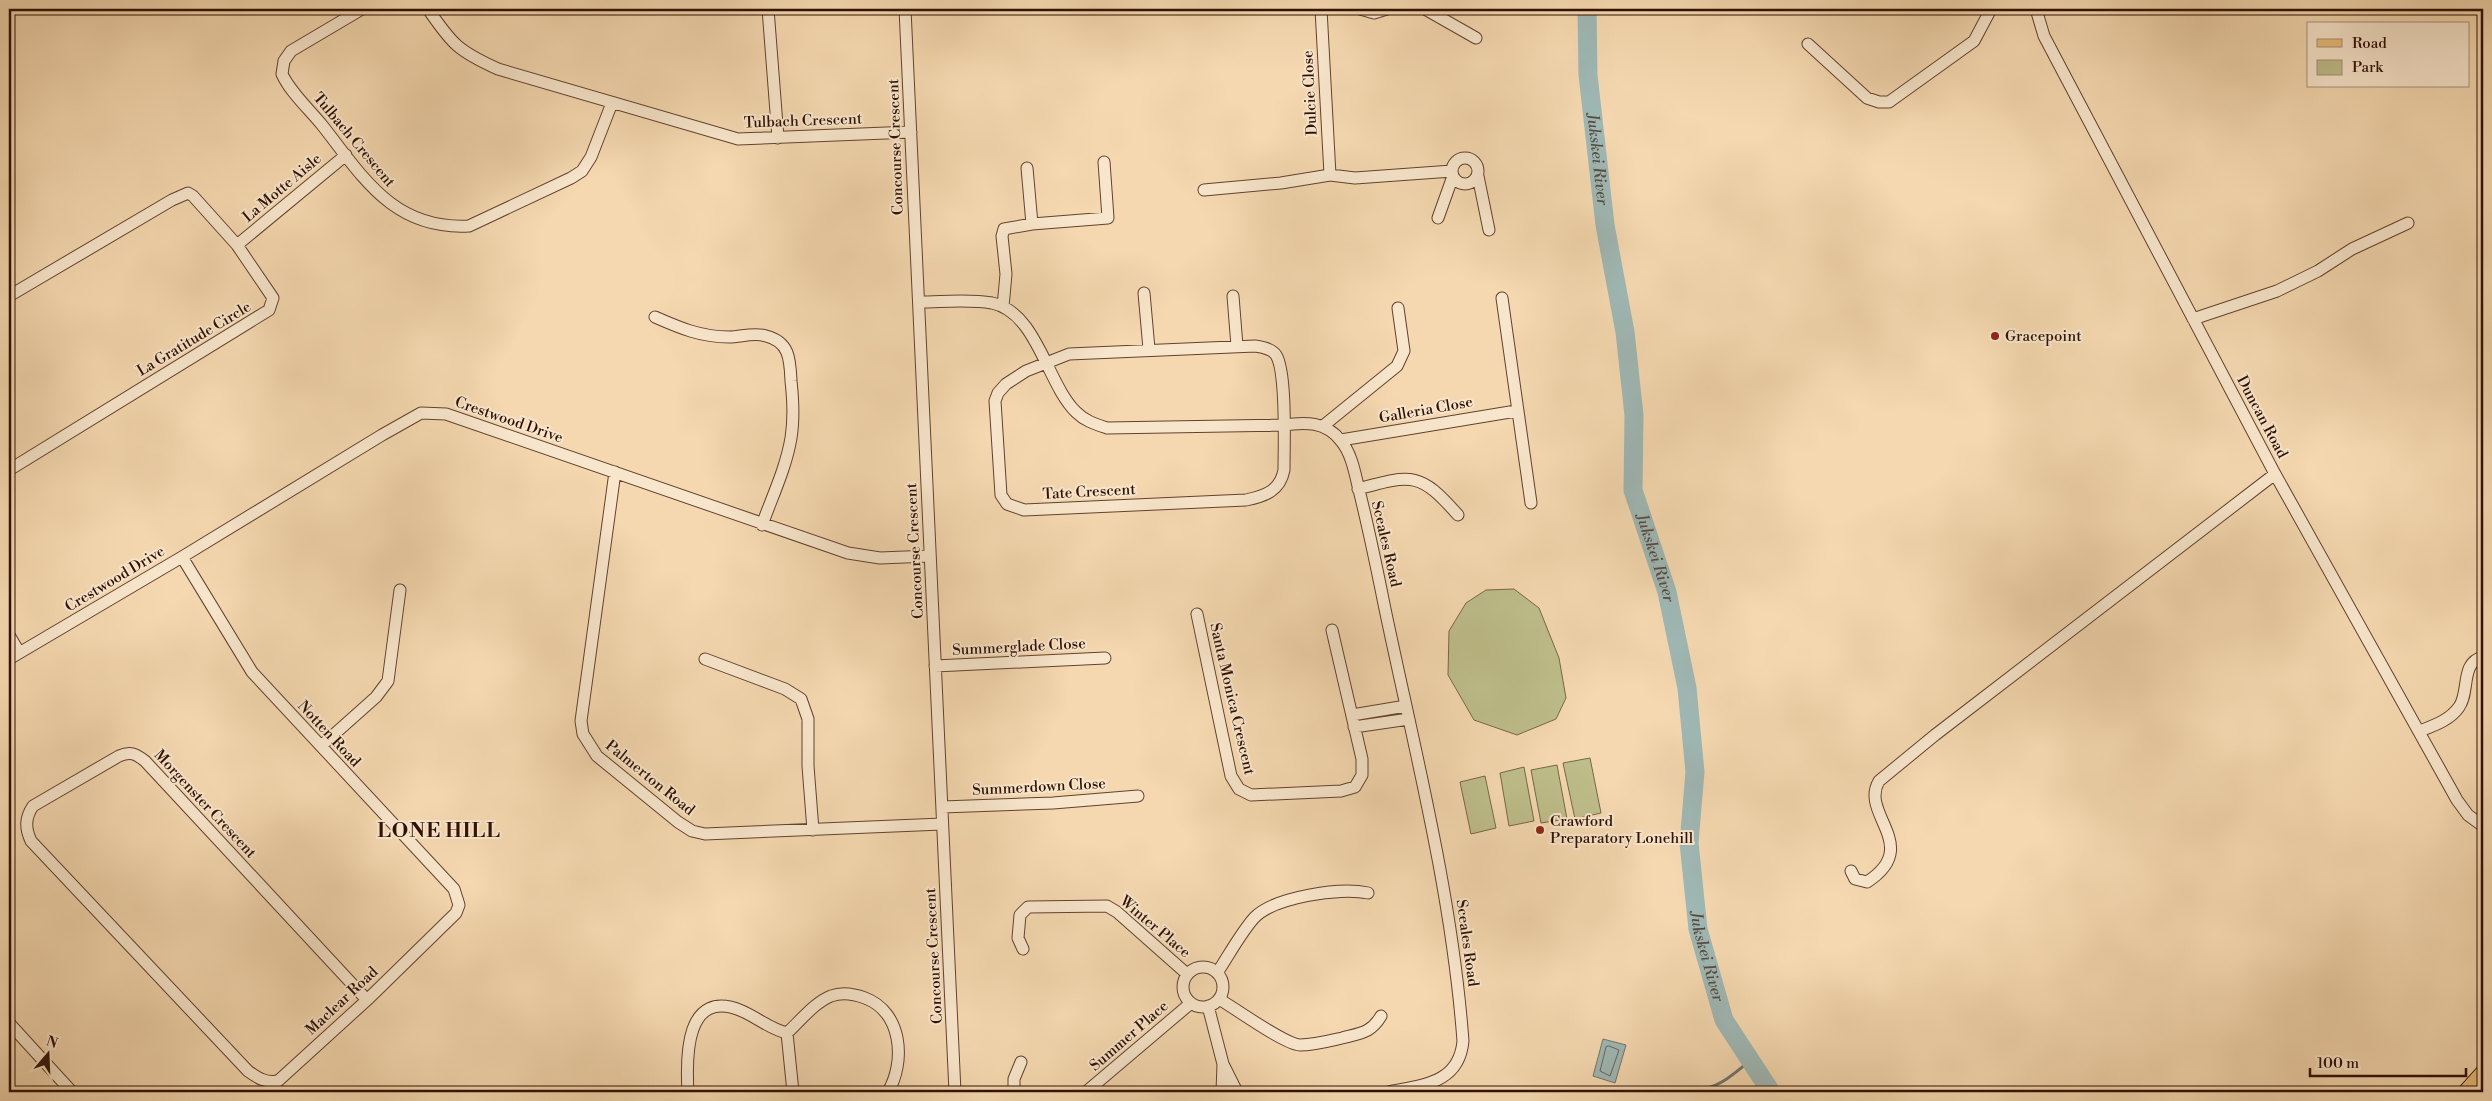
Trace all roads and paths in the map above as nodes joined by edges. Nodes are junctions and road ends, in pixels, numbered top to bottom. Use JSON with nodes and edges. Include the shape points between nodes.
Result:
{"nodes":[{"id":1,"x":362,"y":9,"type":"edge"},
{"id":2,"x":428,"y":9,"type":"edge"},
{"id":3,"x":768,"y":9,"type":"edge"},
{"id":4,"x":905,"y":9,"type":"edge"},
{"id":5,"x":1321,"y":9,"type":"edge"},
{"id":6,"x":1360,"y":9,"type":"edge"},
{"id":7,"x":1387,"y":9,"type":"edge"},
{"id":8,"x":1425,"y":9,"type":"edge"},
{"id":9,"x":1991,"y":9,"type":"edge"},
{"id":10,"x":2036,"y":9,"type":"edge"},
{"id":11,"x":1476,"y":38,"type":"dead end"},
{"id":12,"x":1808,"y":44,"type":"dead end"},
{"id":13,"x":612,"y":103,"type":"junction"},
{"id":14,"x":911,"y":132,"type":"junction"},
{"id":15,"x":778,"y":138,"type":"junction"},
{"id":16,"x":346,"y":155,"type":"junction"},
{"id":17,"x":1104,"y":162,"type":"dead end"},
{"id":18,"x":1027,"y":168,"type":"dead end"},
{"id":19,"x":1452,"y":174,"type":"junction"},
{"id":20,"x":1330,"y":175,"type":"junction"},
{"id":21,"x":1478,"y":176,"type":"junction"},
{"id":22,"x":1204,"y":190,"type":"dead end"},
{"id":23,"x":1438,"y":218,"type":"dead end"},
{"id":24,"x":2408,"y":223,"type":"dead end"},
{"id":25,"x":1032,"y":224,"type":"junction"},
{"id":26,"x":1489,"y":230,"type":"dead end"},
{"id":27,"x":237,"y":245,"type":"junction"},
{"id":28,"x":1144,"y":293,"type":"dead end"},
{"id":29,"x":9,"y":296,"type":"edge"},
{"id":30,"x":1233,"y":296,"type":"dead end"},
{"id":31,"x":1502,"y":298,"type":"dead end"},
{"id":32,"x":919,"y":302,"type":"junction"},
{"id":33,"x":1003,"y":307,"type":"junction"},
{"id":34,"x":1398,"y":308,"type":"dead end"},
{"id":35,"x":656,"y":317,"type":"dead end"},
{"id":36,"x":2193,"y":319,"type":"junction"},
{"id":37,"x":1237,"y":346,"type":"junction"},
{"id":38,"x":1149,"y":349,"type":"junction"},
{"id":39,"x":1046,"y":364,"type":"junction"},
{"id":40,"x":1516,"y":411,"type":"junction"},
{"id":41,"x":1283,"y":425,"type":"junction"},
{"id":42,"x":1323,"y":426,"type":"junction"},
{"id":43,"x":1341,"y":440,"type":"junction"},
{"id":44,"x":9,"y":470,"type":"edge"},
{"id":45,"x":615,"y":472,"type":"junction"},
{"id":46,"x":2275,"y":474,"type":"junction"},
{"id":47,"x":1358,"y":489,"type":"junction"},
{"id":48,"x":1531,"y":503,"type":"dead end"},
{"id":49,"x":1458,"y":516,"type":"dead end"},
{"id":50,"x":762,"y":525,"type":"junction"},
{"id":51,"x":930,"y":556,"type":"junction"},
{"id":52,"x":182,"y":557,"type":"junction"},
{"id":53,"x":400,"y":590,"type":"dead end"},
{"id":54,"x":1198,"y":614,"type":"dead end"},
{"id":55,"x":1332,"y":630,"type":"dead end"},
{"id":56,"x":9,"y":636,"type":"edge"},
{"id":57,"x":19,"y":652,"type":"junction"},
{"id":58,"x":2483,"y":657,"type":"edge"},
{"id":59,"x":9,"y":658,"type":"edge"},
{"id":60,"x":1104,"y":658,"type":"dead end"},
{"id":61,"x":705,"y":659,"type":"dead end"},
{"id":62,"x":935,"y":666,"type":"junction"},
{"id":63,"x":1406,"y":706,"type":"junction"},
{"id":64,"x":1352,"y":715,"type":"junction"},
{"id":65,"x":1409,"y":719,"type":"junction"},
{"id":66,"x":1354,"y":727,"type":"junction"},
{"id":67,"x":2420,"y":732,"type":"junction"},
{"id":68,"x":320,"y":746,"type":"junction"},
{"id":69,"x":1138,"y":796,"type":"dead end"},
{"id":70,"x":942,"y":807,"type":"junction"},
{"id":71,"x":942,"y":824,"type":"junction"},
{"id":72,"x":2483,"y":826,"type":"edge"},
{"id":73,"x":813,"y":830,"type":"junction"},
{"id":74,"x":1851,"y":871,"type":"dead end"},
{"id":75,"x":1368,"y":894,"type":"dead end"},
{"id":76,"x":451,"y":920,"type":"joint"},
{"id":77,"x":1023,"y":949,"type":"dead end"},
{"id":78,"x":1217,"y":973,"type":"junction"},
{"id":79,"x":1188,"y":974,"type":"junction"},
{"id":80,"x":1219,"y":999,"type":"junction"},
{"id":81,"x":367,"y":1000,"type":"junction"},
{"id":82,"x":1191,"y":1003,"type":"junction"},
{"id":83,"x":1208,"y":1006,"type":"junction"},
{"id":84,"x":1382,"y":1016,"type":"dead end"},
{"id":85,"x":9,"y":1023,"type":"edge"},
{"id":86,"x":787,"y":1033,"type":"junction"},
{"id":87,"x":1021,"y":1062,"type":"dead end"},
{"id":88,"x":1223,"y":1064,"type":"junction"},
{"id":89,"x":248,"y":1071,"type":"joint"},
{"id":90,"x":2483,"y":1072,"type":"edge"},
{"id":91,"x":72,"y":1092,"type":"edge"},
{"id":92,"x":688,"y":1092,"type":"edge"},
{"id":93,"x":793,"y":1092,"type":"edge"},
{"id":94,"x":888,"y":1092,"type":"edge"},
{"id":95,"x":955,"y":1092,"type":"edge"},
{"id":96,"x":1014,"y":1092,"type":"edge"},
{"id":97,"x":1086,"y":1092,"type":"edge"},
{"id":98,"x":1222,"y":1092,"type":"edge"},
{"id":99,"x":1237,"y":1092,"type":"edge"},
{"id":100,"x":1388,"y":1092,"type":"edge"},
{"id":101,"x":2464,"y":1092,"type":"edge"}],
"edges":[{"from":1,"to":16,"type":"street","name":"Tulbach Crescent","via":[[291,51],[281,69],[284,78]]},
{"from":2,"to":13,"type":"street","name":"Tulbach Crescent","via":[[445,34],[468,56],[498,69]]},
{"from":3,"to":15,"type":"street"},
{"from":4,"to":14,"type":"street","name":"Concourse Crescent"},
{"from":5,"to":20,"type":"street","name":"Dulcie Close"},
{"from":6,"to":7,"type":"street","via":[[1374,13]]},
{"from":8,"to":11,"type":"street"},
{"from":9,"to":12,"type":"street","via":[[1974,41],[1889,102],[1867,98]]},
{"from":10,"to":36,"type":"street","name":"Duncan Road","via":[[2044,36]]},
{"from":13,"to":15,"type":"street","name":"Tulbach Crescent","via":[[738,139]]},
{"from":13,"to":16,"type":"street","name":"Tulbach Crescent","via":[[591,157],[582,171],[469,226],[451,227],[400,211],[387,203]]},
{"from":14,"to":15,"type":"street","name":"Tulbach Crescent"},
{"from":14,"to":32,"type":"street","name":"Concourse Crescent"},
{"from":16,"to":27,"type":"street","name":"La Motte Aisle"},
{"from":17,"to":25,"type":"street","via":[[1108,218]]},
{"from":18,"to":25,"type":"street"},
{"from":19,"to":20,"type":"street","via":[[1355,178]]},
{"from":19,"to":21,"type":"street","via":[[1462,184],[1469,184]]},
{"from":19,"to":21,"type":"street","via":[[1456,160],[1468,157],[1477,164]]},
{"from":19,"to":23,"type":"street"},
{"from":20,"to":22,"type":"street"},
{"from":21,"to":26,"type":"street"},
{"from":24,"to":36,"type":"street","via":[[2352,249],[2277,291]]},
{"from":25,"to":33,"type":"street","via":[[1007,227],[1003,232],[1006,274]]},
{"from":27,"to":29,"type":"street","name":"La Gratitude Circle","via":[[188,193]]},
{"from":27,"to":44,"type":"street","name":"La Gratitude Circle","via":[[272,293],[269,310]]},
{"from":28,"to":38,"type":"street"},
{"from":30,"to":37,"type":"street"},
{"from":31,"to":40,"type":"street"},
{"from":32,"to":33,"type":"street","via":[[980,302]]},
{"from":32,"to":51,"type":"street","name":"Concourse Crescent"},
{"from":33,"to":39,"type":"street","via":[[1020,320]]},
{"from":34,"to":42,"type":"street","via":[[1404,343],[1402,358],[1390,373]]},
{"from":35,"to":50,"type":"street","via":[[704,336],[768,336],[786,348],[790,356],[791,437]]},
{"from":36,"to":46,"type":"street","name":"Duncan Road"},
{"from":37,"to":38,"type":"street"},
{"from":37,"to":41,"type":"street","via":[[1262,347],[1277,356],[1282,382]]},
{"from":38,"to":39,"type":"street","via":[[1069,354]]},
{"from":39,"to":41,"type":"street","via":[[1076,412],[1107,428]]},
{"from":39,"to":41,"type":"street","name":"Tate Crescent","via":[[1026,371],[1006,384],[995,401],[1000,491],[1007,504],[1014,508],[1080,509],[1260,497],[1271,492],[1282,480]]},
{"from":40,"to":43,"type":"street","name":"Galleria Close"},
{"from":40,"to":48,"type":"street"},
{"from":41,"to":42,"type":"street","via":[[1305,422]]},
{"from":42,"to":43,"type":"street","name":"Sceales Road"},
{"from":43,"to":47,"type":"street","name":"Sceales Road"},
{"from":45,"to":50,"type":"street","name":"Crestwood Drive"},
{"from":45,"to":52,"type":"street","name":"Crestwood Drive","via":[[446,414],[421,413]]},
{"from":45,"to":73,"type":"street","name":"Palmerton Road","via":[[581,721],[588,746],[664,812],[692,831],[729,834]]},
{"from":46,"to":67,"type":"street","name":"Duncan Road"},
{"from":46,"to":74,"type":"street","via":[[1878,781],[1875,792],[1888,837],[1888,865],[1867,882],[1855,879]]},
{"from":47,"to":49,"type":"street","via":[[1402,478],[1424,482]]},
{"from":47,"to":63,"type":"street","name":"Sceales Road"},
{"from":50,"to":51,"type":"street","name":"Crestwood Drive","via":[[861,556]]},
{"from":51,"to":62,"type":"street","name":"Concourse Crescent"},
{"from":52,"to":57,"type":"street","name":"Crestwood Drive"},
{"from":52,"to":68,"type":"street","name":"Notten Road","via":[[246,665]]},
{"from":53,"to":68,"type":"street","via":[[388,681],[376,697]]},
{"from":54,"to":66,"type":"street","name":"Santa Monica Crescent","via":[[1231,776],[1244,793],[1340,791],[1356,787],[1362,766]]},
{"from":55,"to":64,"type":"street","name":"Santa Monica Crescent"},
{"from":56,"to":57,"type":"street"},
{"from":57,"to":59,"type":"street","name":"Crestwood Drive"},
{"from":58,"to":67,"type":"street","via":[[2474,661],[2468,670],[2463,700],[2456,711],[2444,722]]},
{"from":60,"to":62,"type":"street","name":"Summerglade Close"},
{"from":61,"to":73,"type":"street","via":[[785,689],[801,699],[808,719]]},
{"from":62,"to":70,"type":"street","name":"Concourse Crescent"},
{"from":63,"to":64,"type":"street"},
{"from":63,"to":65,"type":"street","name":"Sceales Road"},
{"from":64,"to":66,"type":"street","name":"Santa Monica Crescent"},
{"from":65,"to":66,"type":"street"},
{"from":65,"to":100,"type":"street","name":"Sceales Road","via":[[1446,898],[1463,1041],[1460,1057],[1448,1073],[1428,1084]]},
{"from":67,"to":72,"type":"street","name":"Duncan Road","via":[[2457,800],[2473,820]]},
{"from":68,"to":76,"type":"street","name":"Notten Road","via":[[454,889],[459,905]]},
{"from":69,"to":70,"type":"street","name":"Summerdown Close","via":[[1053,804]]},
{"from":70,"to":71,"type":"street","name":"Concourse Crescent"},
{"from":71,"to":73,"type":"street","name":"Palmerton Road"},
{"from":71,"to":95,"type":"street","name":"Concourse Crescent"},
{"from":75,"to":78,"type":"street","via":[[1341,891],[1270,906],[1254,918]]},
{"from":76,"to":81,"type":"street","name":"Maclear Road"},
{"from":77,"to":79,"type":"street","name":"Winter Place","via":[[1018,938],[1020,915],[1028,907],[1107,906]]},
{"from":78,"to":79,"type":"street","via":[[1202,967]]},
{"from":78,"to":80,"type":"street","via":[[1223,990]]},
{"from":79,"to":82,"type":"street","via":[[1184,980],[1184,992]]},
{"from":80,"to":83,"type":"street"},
{"from":80,"to":84,"type":"street","via":[[1285,1040],[1300,1045],[1368,1031]]},
{"from":81,"to":89,"type":"street","name":"Maclear Road","via":[[278,1081],[264,1081]]},
{"from":81,"to":89,"type":"street","name":"Morgenster Crescent","via":[[136,754],[128,752],[119,756],[33,806],[27,814],[26,824],[31,841]]},
{"from":82,"to":83,"type":"street"},
{"from":82,"to":97,"type":"street","name":"Summer Place"},
{"from":83,"to":88,"type":"street"},
{"from":85,"to":91,"type":"street"},
{"from":86,"to":92,"type":"street","via":[[741,1010],[723,1007],[710,1010],[696,1021],[690,1035],[686,1059]]},
{"from":86,"to":93,"type":"street"},
{"from":86,"to":94,"type":"street","via":[[820,1002],[832,996],[844,993],[876,1002],[891,1018],[896,1038],[898,1072]]},
{"from":87,"to":96,"type":"street","via":[[1014,1079]]},
{"from":88,"to":98,"type":"street"},
{"from":88,"to":99,"type":"street"},
{"from":90,"to":101,"type":"main road"}]}
